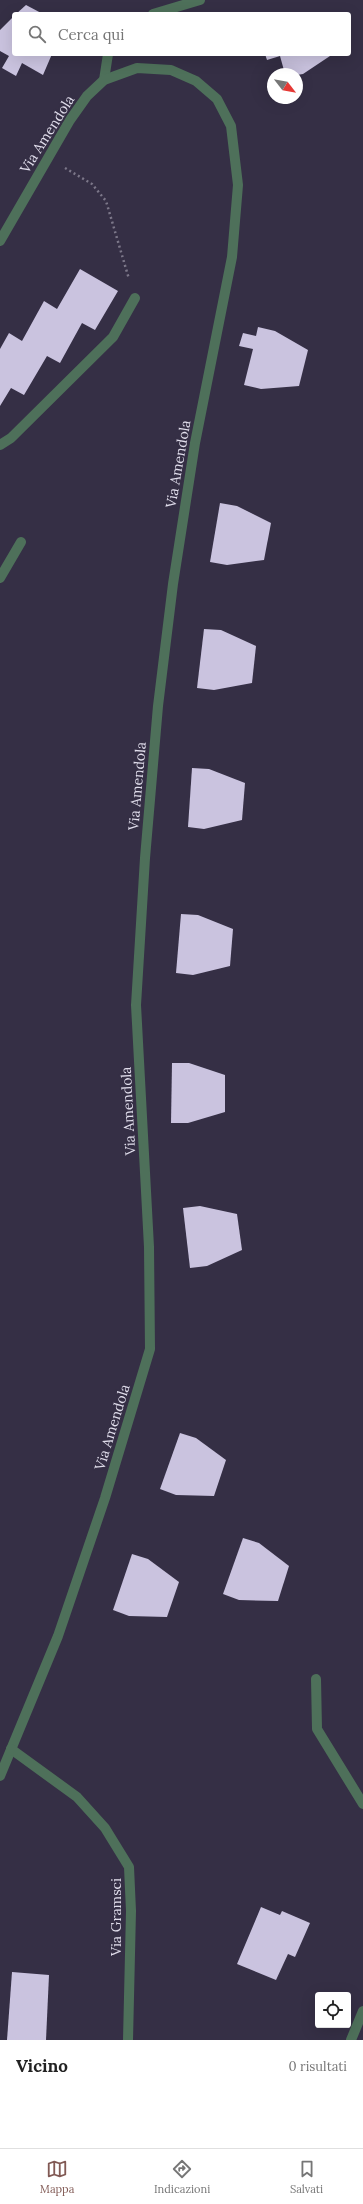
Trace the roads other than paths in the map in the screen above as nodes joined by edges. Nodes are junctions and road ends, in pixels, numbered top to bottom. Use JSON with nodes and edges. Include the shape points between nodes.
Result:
{"nodes":[{"id":1,"x":200,"y":0,"type":"edge"},
{"id":2,"x":160,"y":12,"type":"edge"},
{"id":3,"x":108,"y":56,"type":"edge"},
{"id":4,"x":104,"y":80,"type":"junction"},
{"id":5,"x":0,"y":241,"type":"edge"},
{"id":6,"x":135,"y":298,"type":"road end"},
{"id":7,"x":0,"y":445,"type":"edge"},
{"id":8,"x":21,"y":542,"type":"dead end"},
{"id":9,"x":0,"y":578,"type":"edge"},
{"id":10,"x":316,"y":1679,"type":"dead end"},
{"id":11,"x":11,"y":1749,"type":"junction"},
{"id":12,"x":0,"y":1776,"type":"edge"},
{"id":13,"x":363,"y":1804,"type":"edge"},
{"id":14,"x":363,"y":2011,"type":"edge"},
{"id":15,"x":128,"y":2040,"type":"edge"},
{"id":16,"x":351,"y":2040,"type":"edge"}],
"edges":[{"from":1,"to":2,"type":"street"},
{"from":3,"to":4,"type":"street"},
{"from":4,"to":5,"type":"street","name":"Via Amendola","via":[[87,96],[70,120]]},
{"from":4,"to":11,"type":"street","name":"Via Amendola","via":[[137,68],[171,70],[196,81],[217,99],[231,126],[238,185],[232,257],[195,443],[173,584],[158,706],[145,858],[136,1005],[149,1247],[150,1349],[105,1498],[58,1636]]},
{"from":6,"to":7,"type":"street","via":[[113,337],[11,438]]},
{"from":8,"to":9,"type":"street"},
{"from":10,"to":13,"type":"street","via":[[317,1729]]},
{"from":11,"to":12,"type":"street","name":"Via Amendola"},
{"from":11,"to":15,"type":"street","name":"Via Gramsci","via":[[77,1797],[105,1828],[129,1867],[131,1911]]},
{"from":14,"to":16,"type":"street"}]}
